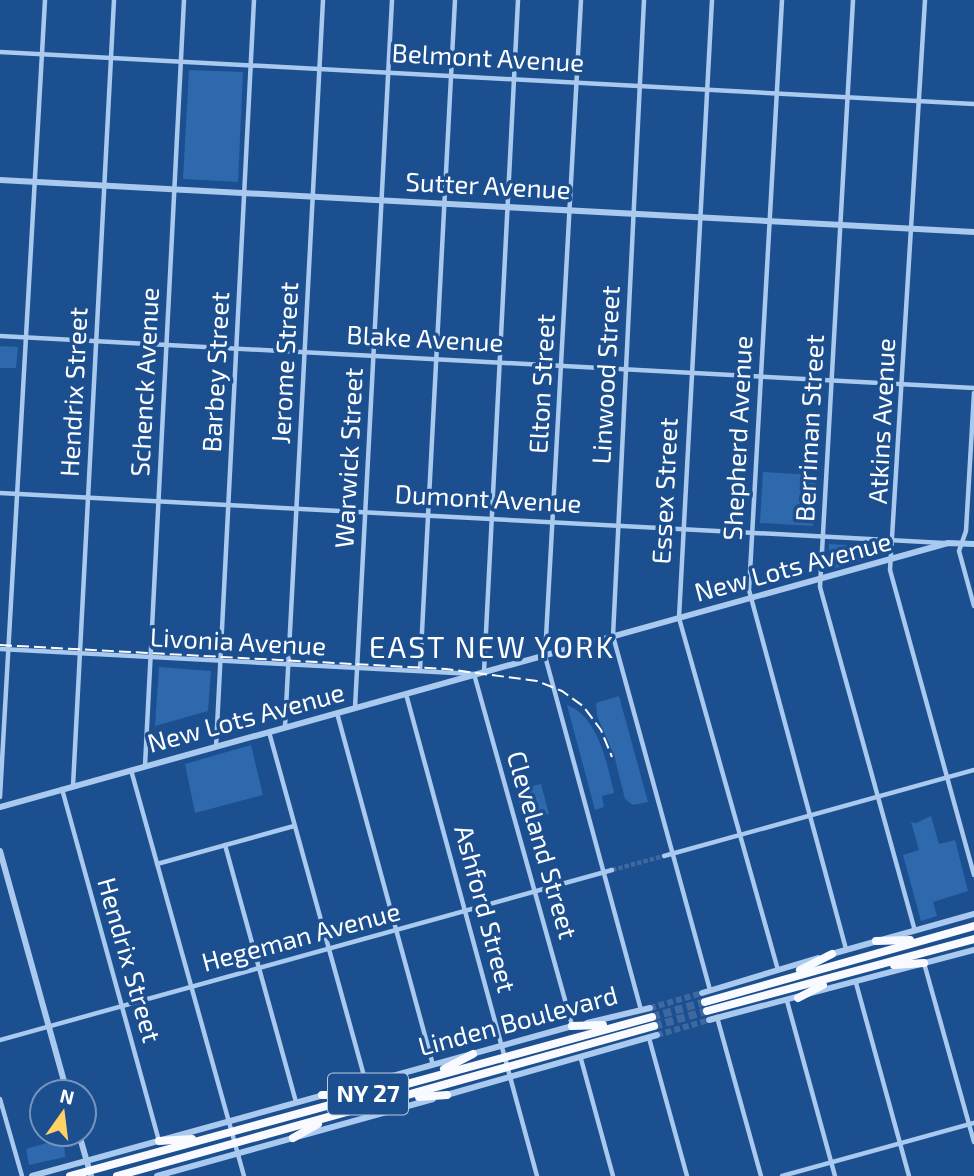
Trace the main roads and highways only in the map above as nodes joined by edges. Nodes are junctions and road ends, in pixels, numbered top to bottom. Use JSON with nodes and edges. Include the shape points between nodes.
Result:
{"nodes":[{"id":1,"x":974,"y":926,"type":"edge"},
{"id":2,"x":974,"y":939,"type":"edge"},
{"id":3,"x":924,"y":940,"type":"junction"},
{"id":4,"x":876,"y":941,"type":"road end"},
{"id":5,"x":831,"y":954,"type":"road end"},
{"id":6,"x":924,"y":963,"type":"road end"},
{"id":7,"x":877,"y":966,"type":"junction"},
{"id":8,"x":838,"y":977,"type":"junction"},
{"id":9,"x":786,"y":978,"type":"junction"},
{"id":10,"x":705,"y":995,"type":"tunnel mouth"},
{"id":11,"x":797,"y":998,"type":"road end"},
{"id":12,"x":708,"y":1016,"type":"tunnel mouth"},
{"id":13,"x":617,"y":1025,"type":"junction"},
{"id":14,"x":572,"y":1026,"type":"road end"},
{"id":15,"x":473,"y":1054,"type":"road end"},
{"id":16,"x":428,"y":1077,"type":"junction"},
{"id":17,"x":365,"y":1095,"type":"junction"},
{"id":18,"x":447,"y":1095,"type":"road end"},
{"id":19,"x":322,"y":1096,"type":"road end"},
{"id":20,"x":402,"y":1098,"type":"junction"},
{"id":21,"x":330,"y":1117,"type":"junction"},
{"id":22,"x":208,"y":1138,"type":"junction"},
{"id":23,"x":293,"y":1138,"type":"road end"},
{"id":24,"x":159,"y":1140,"type":"road end"},
{"id":25,"x":90,"y":1173,"type":"edge"},
{"id":26,"x":70,"y":1176,"type":"edge"},
{"id":27,"x":117,"y":1176,"type":"edge"}],
"edges":[{"from":1,"to":3,"type":"highway"},
{"from":2,"to":7,"type":"highway"},
{"from":3,"to":4,"type":"highway"},
{"from":3,"to":9,"type":"highway"},
{"from":5,"to":9,"type":"highway"},
{"from":6,"to":7,"type":"highway"},
{"from":7,"to":8,"type":"highway"},
{"from":8,"to":11,"type":"highway"},
{"from":8,"to":12,"type":"highway"},
{"from":9,"to":10,"type":"highway"},
{"from":13,"to":14,"type":"highway"},
{"from":13,"to":16,"type":"highway","name":"Linden Boulevard","number":"NY 27"},
{"from":13,"to":20,"type":"highway","name":"Linden Boulevard","number":"NY 27","via":[[652,1017],[508,1068]]},
{"from":15,"to":16,"type":"highway"},
{"from":16,"to":17,"type":"highway","name":"Linden Boulevard","number":"NY 27"},
{"from":17,"to":19,"type":"highway"},
{"from":17,"to":22,"type":"highway","name":"Linden Boulevard","number":"NY 27"},
{"from":18,"to":20,"type":"highway"},
{"from":20,"to":21,"type":"highway","name":"Linden Boulevard","number":"NY 27"},
{"from":21,"to":23,"type":"highway"},
{"from":21,"to":27,"type":"highway","name":"Linden Boulevard","number":"NY 27"},
{"from":22,"to":24,"type":"highway"},
{"from":22,"to":25,"type":"highway","name":"Linden Boulevard","number":"NY 27"},
{"from":25,"to":26,"type":"highway","name":"Linden Boulevard","number":"NY 27"}]}
